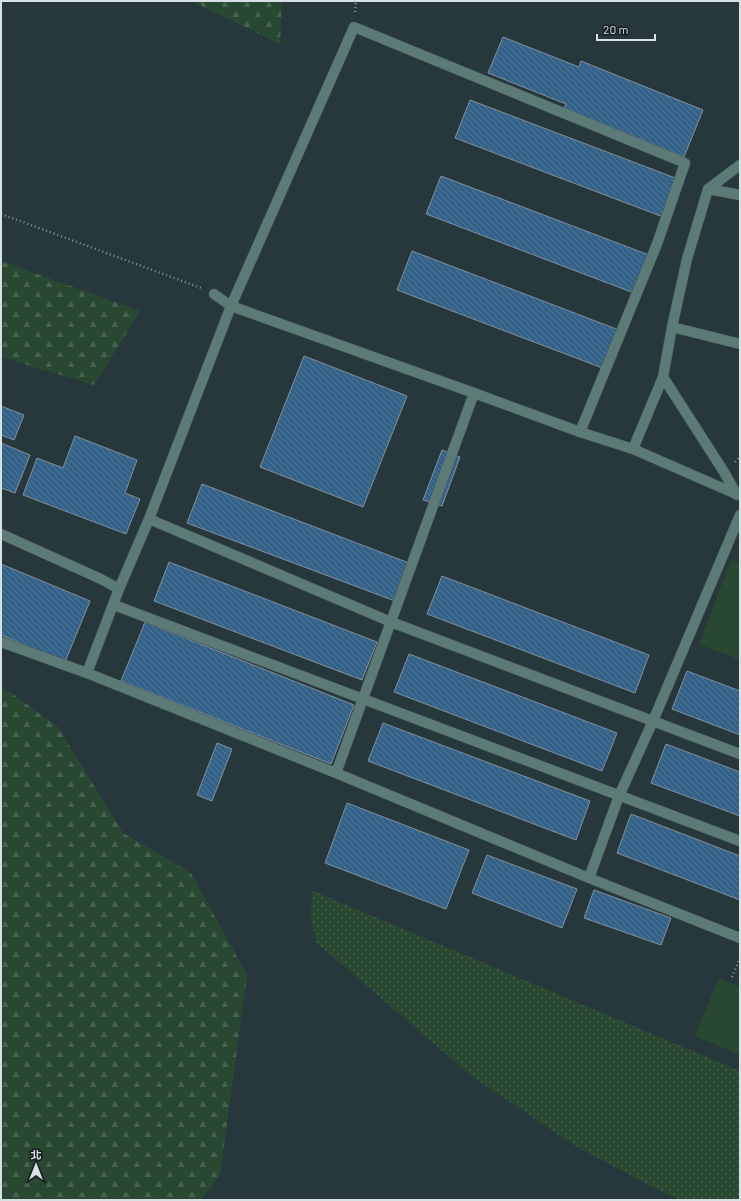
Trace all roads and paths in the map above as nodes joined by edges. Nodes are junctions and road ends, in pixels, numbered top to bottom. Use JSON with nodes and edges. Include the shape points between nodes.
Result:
{"nodes":[{"id":1,"x":740,"y":165,"type":"edge"},
{"id":2,"x":708,"y":189,"type":"junction"},
{"id":3,"x":740,"y":195,"type":"edge"},
{"id":4,"x":1,"y":214,"type":"edge"},
{"id":5,"x":214,"y":294,"type":"joint"},
{"id":6,"x":231,"y":306,"type":"junction"},
{"id":7,"x":672,"y":327,"type":"junction"},
{"id":8,"x":740,"y":344,"type":"edge"},
{"id":9,"x":663,"y":377,"type":"junction"},
{"id":10,"x":474,"y":393,"type":"junction"},
{"id":11,"x":580,"y":432,"type":"junction"},
{"id":12,"x":632,"y":449,"type":"junction"},
{"id":13,"x":738,"y":496,"type":"edge"},
{"id":14,"x":740,"y":515,"type":"edge"},
{"id":15,"x":149,"y":519,"type":"junction"},
{"id":16,"x":1,"y":534,"type":"edge"},
{"id":17,"x":119,"y":589,"type":"junction"},
{"id":18,"x":114,"y":605,"type":"junction"},
{"id":19,"x":391,"y":622,"type":"junction"},
{"id":20,"x":1,"y":642,"type":"edge"},
{"id":21,"x":87,"y":673,"type":"junction"},
{"id":22,"x":363,"y":698,"type":"junction"},
{"id":23,"x":653,"y":721,"type":"junction"},
{"id":24,"x":740,"y":754,"type":"edge"},
{"id":25,"x":336,"y":773,"type":"junction"},
{"id":26,"x":619,"y":796,"type":"junction"},
{"id":27,"x":740,"y":841,"type":"edge"},
{"id":28,"x":589,"y":878,"type":"junction"},
{"id":29,"x":740,"y":938,"type":"edge"},
{"id":30,"x":740,"y":958,"type":"edge"},
{"id":31,"x":732,"y":977,"type":"dead end"}],
"edges":[{"from":1,"to":2,"type":"lane"},
{"from":2,"to":3,"type":"lane"},
{"from":2,"to":7,"type":"lane","via":[[687,259]]},
{"from":4,"to":5,"type":"path"},
{"from":5,"to":6,"type":"lane"},
{"from":6,"to":10,"type":"lane"},
{"from":6,"to":11,"type":"lane","via":[[354,27],[685,163],[657,244]]},
{"from":6,"to":15,"type":"lane"},
{"from":7,"to":8,"type":"lane"},
{"from":7,"to":9,"type":"lane"},
{"from":9,"to":12,"type":"lane"},
{"from":9,"to":13,"type":"lane"},
{"from":10,"to":11,"type":"lane"},
{"from":10,"to":19,"type":"lane"},
{"from":11,"to":12,"type":"lane"},
{"from":12,"to":13,"type":"lane"},
{"from":14,"to":23,"type":"lane"},
{"from":15,"to":17,"type":"lane"},
{"from":15,"to":19,"type":"lane"},
{"from":16,"to":17,"type":"lane"},
{"from":17,"to":18,"type":"lane"},
{"from":18,"to":21,"type":"lane"},
{"from":18,"to":22,"type":"lane"},
{"from":19,"to":22,"type":"lane"},
{"from":19,"to":23,"type":"lane"},
{"from":20,"to":21,"type":"lane"},
{"from":21,"to":25,"type":"lane"},
{"from":22,"to":25,"type":"lane"},
{"from":22,"to":26,"type":"lane"},
{"from":23,"to":24,"type":"lane"},
{"from":23,"to":26,"type":"lane"},
{"from":25,"to":28,"type":"lane"},
{"from":26,"to":27,"type":"lane"},
{"from":26,"to":28,"type":"lane"},
{"from":28,"to":29,"type":"lane"},
{"from":30,"to":31,"type":"path"}]}
